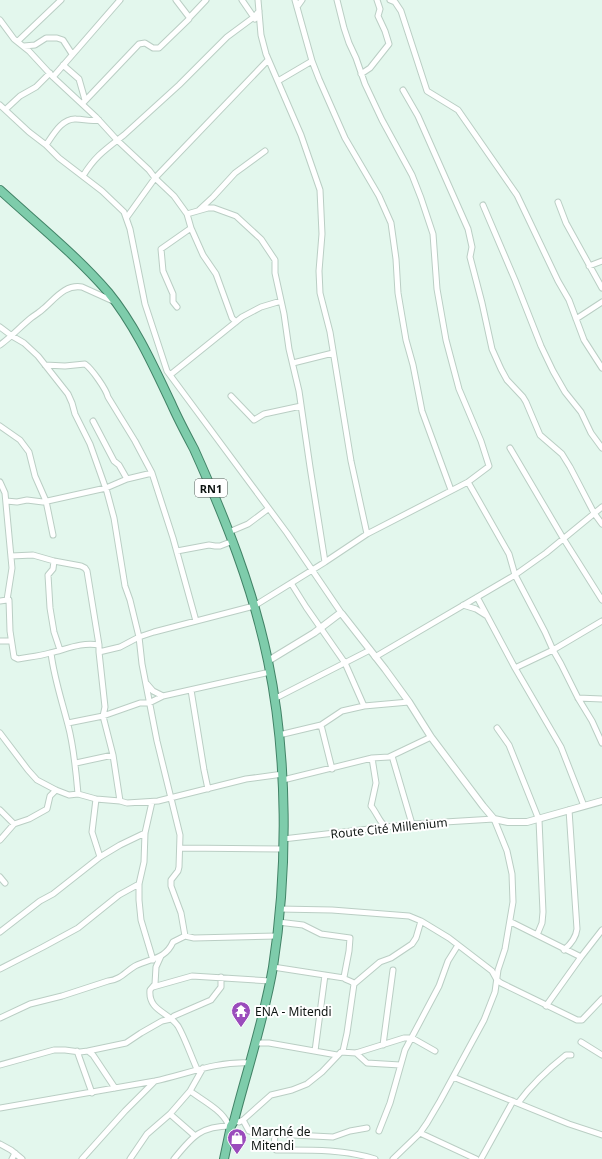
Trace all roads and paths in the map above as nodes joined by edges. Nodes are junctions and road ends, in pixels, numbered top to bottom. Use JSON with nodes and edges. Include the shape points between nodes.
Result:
{"nodes":[{"id":1,"x":61,"y":0,"type":"edge"},
{"id":2,"x":120,"y":0,"type":"edge"},
{"id":3,"x":176,"y":0,"type":"edge"},
{"id":4,"x":206,"y":0,"type":"edge"},
{"id":5,"x":242,"y":0,"type":"edge"},
{"id":6,"x":258,"y":0,"type":"edge"},
{"id":7,"x":295,"y":0,"type":"edge"},
{"id":8,"x":302,"y":0,"type":"edge"},
{"id":9,"x":337,"y":0,"type":"edge"},
{"id":10,"x":377,"y":0,"type":"edge"},
{"id":11,"x":382,"y":0,"type":"edge"},
{"id":12,"x":390,"y":0,"type":"edge"},
{"id":13,"x":297,"y":6,"type":"junction"},
{"id":14,"x":379,"y":6,"type":"junction"},
{"id":15,"x":259,"y":10,"type":"junction"},
{"id":16,"x":254,"y":17,"type":"junction"},
{"id":17,"x":189,"y":18,"type":"junction"},
{"id":18,"x":0,"y":20,"type":"edge"},
{"id":19,"x":260,"y":26,"type":"junction"},
{"id":20,"x":18,"y":41,"type":"junction"},
{"id":21,"x":24,"y":46,"type":"junction"},
{"id":22,"x":72,"y":54,"type":"junction"},
{"id":23,"x":268,"y":60,"type":"junction"},
{"id":24,"x":312,"y":61,"type":"junction"},
{"id":25,"x":63,"y":65,"type":"junction"},
{"id":26,"x":361,"y":74,"type":"junction"},
{"id":27,"x":52,"y":75,"type":"junction"},
{"id":28,"x":278,"y":81,"type":"junction"},
{"id":29,"x":403,"y":90,"type":"dead end"},
{"id":30,"x":84,"y":102,"type":"junction"},
{"id":31,"x":0,"y":105,"type":"edge"},
{"id":32,"x":6,"y":109,"type":"junction"},
{"id":33,"x":99,"y":120,"type":"junction"},
{"id":34,"x":117,"y":140,"type":"junction"},
{"id":35,"x":46,"y":145,"type":"junction"},
{"id":36,"x":265,"y":150,"type":"dead end"},
{"id":37,"x":83,"y":176,"type":"junction"},
{"id":38,"x":154,"y":178,"type":"junction"},
{"id":39,"x":0,"y":190,"type":"edge"},
{"id":40,"x":558,"y":202,"type":"dead end"},
{"id":41,"x":483,"y":205,"type":"dead end"},
{"id":42,"x":198,"y":210,"type":"junction"},
{"id":43,"x":187,"y":214,"type":"junction"},
{"id":44,"x":127,"y":217,"type":"junction"},
{"id":45,"x":191,"y":228,"type":"junction"},
{"id":46,"x":602,"y":261,"type":"edge"},
{"id":47,"x":589,"y":266,"type":"junction"},
{"id":48,"x":602,"y":288,"type":"edge"},
{"id":49,"x":114,"y":301,"type":"junction"},
{"id":50,"x":281,"y":301,"type":"junction"},
{"id":51,"x":602,"y":302,"type":"edge"},
{"id":52,"x":177,"y":307,"type":"dead end"},
{"id":53,"x":576,"y":319,"type":"junction"},
{"id":54,"x":236,"y":322,"type":"junction"},
{"id":55,"x":0,"y":326,"type":"edge"},
{"id":56,"x":12,"y":336,"type":"junction"},
{"id":57,"x":0,"y":345,"type":"edge"},
{"id":58,"x":333,"y":353,"type":"junction"},
{"id":59,"x":292,"y":363,"type":"junction"},
{"id":60,"x":45,"y":365,"type":"junction"},
{"id":61,"x":602,"y":368,"type":"edge"},
{"id":62,"x":168,"y":373,"type":"junction"},
{"id":63,"x":158,"y":374,"type":"junction"},
{"id":64,"x":231,"y":396,"type":"dead end"},
{"id":65,"x":301,"y":406,"type":"junction"},
{"id":66,"x":93,"y":421,"type":"dead end"},
{"id":67,"x":0,"y":426,"type":"edge"},
{"id":68,"x":510,"y":448,"type":"dead end"},
{"id":69,"x":602,"y":448,"type":"edge"},
{"id":70,"x":152,"y":473,"type":"junction"},
{"id":71,"x":127,"y":479,"type":"junction"},
{"id":72,"x":0,"y":482,"type":"edge"},
{"id":73,"x":468,"y":482,"type":"junction"},
{"id":74,"x":106,"y":488,"type":"junction"},
{"id":75,"x":451,"y":490,"type":"junction"},
{"id":76,"x":6,"y":501,"type":"junction"},
{"id":77,"x":46,"y":501,"type":"junction"},
{"id":78,"x":602,"y":507,"type":"edge"},
{"id":79,"x":268,"y":509,"type":"junction"},
{"id":80,"x":594,"y":513,"type":"junction"},
{"id":81,"x":602,"y":524,"type":"edge"},
{"id":82,"x":229,"y":532,"type":"junction"},
{"id":83,"x":366,"y":534,"type":"junction"},
{"id":84,"x":53,"y":535,"type":"dead end"},
{"id":85,"x":563,"y":538,"type":"junction"},
{"id":86,"x":233,"y":541,"type":"junction"},
{"id":87,"x":177,"y":552,"type":"junction"},
{"id":88,"x":11,"y":556,"type":"junction"},
{"id":89,"x":54,"y":561,"type":"junction"},
{"id":90,"x":325,"y":562,"type":"junction"},
{"id":91,"x":311,"y":570,"type":"junction"},
{"id":92,"x":515,"y":575,"type":"junction"},
{"id":93,"x":291,"y":583,"type":"junction"},
{"id":94,"x":477,"y":597,"type":"junction"},
{"id":95,"x":7,"y":600,"type":"junction"},
{"id":96,"x":602,"y":600,"type":"edge"},
{"id":97,"x":0,"y":601,"type":"edge"},
{"id":98,"x":463,"y":605,"type":"junction"},
{"id":99,"x":254,"y":606,"type":"junction"},
{"id":100,"x":342,"y":614,"type":"junction"},
{"id":101,"x":489,"y":617,"type":"junction"},
{"id":102,"x":196,"y":621,"type":"junction"},
{"id":103,"x":602,"y":621,"type":"edge"},
{"id":104,"x":321,"y":628,"type":"junction"},
{"id":105,"x":139,"y":637,"type":"junction"},
{"id":106,"x":0,"y":641,"type":"edge"},
{"id":107,"x":11,"y":641,"type":"junction"},
{"id":108,"x":99,"y":645,"type":"junction"},
{"id":109,"x":60,"y":650,"type":"junction"},
{"id":110,"x":370,"y":650,"type":"junction"},
{"id":111,"x":552,"y":650,"type":"junction"},
{"id":112,"x":99,"y":652,"type":"junction"},
{"id":113,"x":51,"y":653,"type":"junction"},
{"id":114,"x":375,"y":657,"type":"junction"},
{"id":115,"x":268,"y":661,"type":"junction"},
{"id":116,"x":345,"y":663,"type":"junction"},
{"id":117,"x":515,"y":668,"type":"junction"},
{"id":118,"x":270,"y":672,"type":"junction"},
{"id":119,"x":145,"y":680,"type":"junction"},
{"id":120,"x":191,"y":690,"type":"junction"},
{"id":121,"x":163,"y":696,"type":"junction"},
{"id":122,"x":578,"y":698,"type":"junction"},
{"id":123,"x":274,"y":699,"type":"junction"},
{"id":124,"x":602,"y":699,"type":"edge"},
{"id":125,"x":409,"y":702,"type":"junction"},
{"id":126,"x":149,"y":703,"type":"junction"},
{"id":127,"x":364,"y":706,"type":"junction"},
{"id":128,"x":103,"y":716,"type":"junction"},
{"id":129,"x":68,"y":723,"type":"junction"},
{"id":130,"x":321,"y":725,"type":"junction"},
{"id":131,"x":497,"y":728,"type":"dead end"},
{"id":132,"x":0,"y":733,"type":"edge"},
{"id":133,"x":279,"y":736,"type":"junction"},
{"id":134,"x":431,"y":737,"type":"junction"},
{"id":135,"x":602,"y":743,"type":"edge"},
{"id":136,"x":113,"y":755,"type":"junction"},
{"id":137,"x":392,"y":756,"type":"junction"},
{"id":138,"x":372,"y":758,"type":"junction"},
{"id":139,"x":76,"y":763,"type":"junction"},
{"id":140,"x":332,"y":769,"type":"junction"},
{"id":141,"x":283,"y":777,"type":"junction"},
{"id":142,"x":208,"y":789,"type":"junction"},
{"id":143,"x":56,"y":790,"type":"junction"},
{"id":144,"x":78,"y":794,"type":"junction"},
{"id":145,"x":96,"y":799,"type":"junction"},
{"id":146,"x":170,"y":799,"type":"junction"},
{"id":147,"x":120,"y":801,"type":"junction"},
{"id":148,"x":602,"y":801,"type":"edge"},
{"id":149,"x":152,"y":802,"type":"junction"},
{"id":150,"x":584,"y":806,"type":"junction"},
{"id":151,"x":0,"y":810,"type":"edge"},
{"id":152,"x":569,"y":810,"type":"junction"},
{"id":153,"x":494,"y":819,"type":"junction"},
{"id":154,"x":539,"y":820,"type":"junction"},
{"id":155,"x":14,"y":824,"type":"junction"},
{"id":156,"x":412,"y":824,"type":"junction"},
{"id":157,"x":386,"y":827,"type":"junction"},
{"id":158,"x":145,"y":833,"type":"junction"},
{"id":159,"x":283,"y":839,"type":"junction"},
{"id":160,"x":0,"y":840,"type":"edge"},
{"id":161,"x":180,"y":848,"type":"junction"},
{"id":162,"x":283,"y":849,"type":"junction"},
{"id":163,"x":100,"y":857,"type":"junction"},
{"id":164,"x":0,"y":877,"type":"edge"},
{"id":165,"x":5,"y":883,"type":"dead end"},
{"id":166,"x":139,"y":884,"type":"junction"},
{"id":167,"x":279,"y":909,"type":"junction"},
{"id":168,"x":421,"y":921,"type":"junction"},
{"id":169,"x":278,"y":922,"type":"junction"},
{"id":170,"x":511,"y":922,"type":"junction"},
{"id":171,"x":602,"y":930,"type":"edge"},
{"id":172,"x":0,"y":932,"type":"edge"},
{"id":173,"x":537,"y":935,"type":"junction"},
{"id":174,"x":184,"y":936,"type":"junction"},
{"id":175,"x":276,"y":936,"type":"junction"},
{"id":176,"x":458,"y":945,"type":"junction"},
{"id":177,"x":564,"y":950,"type":"junction"},
{"id":178,"x":161,"y":956,"type":"junction"},
{"id":179,"x":581,"y":957,"type":"junction"},
{"id":180,"x":153,"y":960,"type":"junction"},
{"id":181,"x":273,"y":967,"type":"junction"},
{"id":182,"x":0,"y":968,"type":"edge"},
{"id":183,"x":393,"y":970,"type":"dead end"},
{"id":184,"x":325,"y":975,"type":"junction"},
{"id":185,"x":221,"y":978,"type":"junction"},
{"id":186,"x":344,"y":978,"type":"junction"},
{"id":187,"x":497,"y":980,"type":"junction"},
{"id":188,"x":270,"y":981,"type":"junction"},
{"id":189,"x":354,"y":984,"type":"junction"},
{"id":190,"x":153,"y":987,"type":"junction"},
{"id":191,"x":601,"y":1003,"type":"edge"},
{"id":192,"x":546,"y":1006,"type":"junction"},
{"id":193,"x":0,"y":1018,"type":"edge"},
{"id":194,"x":171,"y":1019,"type":"junction"},
{"id":195,"x":412,"y":1038,"type":"junction"},
{"id":196,"x":581,"y":1042,"type":"dead end"},
{"id":197,"x":255,"y":1043,"type":"junction"},
{"id":198,"x":383,"y":1045,"type":"junction"},
{"id":199,"x":77,"y":1051,"type":"junction"},
{"id":200,"x":88,"y":1051,"type":"junction"},
{"id":201,"x":315,"y":1051,"type":"junction"},
{"id":202,"x":343,"y":1051,"type":"junction"},
{"id":203,"x":435,"y":1051,"type":"dead end"},
{"id":204,"x":356,"y":1053,"type":"junction"},
{"id":205,"x":337,"y":1055,"type":"junction"},
{"id":206,"x":571,"y":1055,"type":"dead end"},
{"id":207,"x":602,"y":1055,"type":"edge"},
{"id":208,"x":250,"y":1063,"type":"junction"},
{"id":209,"x":0,"y":1065,"type":"edge"},
{"id":210,"x":400,"y":1065,"type":"junction"},
{"id":211,"x":203,"y":1068,"type":"junction"},
{"id":212,"x":196,"y":1069,"type":"junction"},
{"id":213,"x":453,"y":1077,"type":"junction"},
{"id":214,"x":155,"y":1081,"type":"junction"},
{"id":215,"x":114,"y":1088,"type":"junction"},
{"id":216,"x":190,"y":1091,"type":"junction"},
{"id":217,"x":92,"y":1093,"type":"junction"},
{"id":218,"x":516,"y":1102,"type":"junction"},
{"id":219,"x":0,"y":1108,"type":"edge"},
{"id":220,"x":170,"y":1114,"type":"junction"},
{"id":221,"x":243,"y":1120,"type":"junction"},
{"id":222,"x":231,"y":1124,"type":"junction"},
{"id":223,"x":367,"y":1128,"type":"dead end"},
{"id":224,"x":379,"y":1131,"type":"dead end"},
{"id":225,"x":420,"y":1133,"type":"junction"},
{"id":226,"x":275,"y":1134,"type":"junction"},
{"id":227,"x":194,"y":1135,"type":"junction"},
{"id":228,"x":602,"y":1135,"type":"edge"},
{"id":229,"x":0,"y":1144,"type":"edge"},
{"id":230,"x":15,"y":1153,"type":"junction"},
{"id":231,"x":12,"y":1159,"type":"edge"},
{"id":232,"x":22,"y":1159,"type":"edge"},
{"id":233,"x":82,"y":1159,"type":"edge"},
{"id":234,"x":130,"y":1159,"type":"edge"},
{"id":235,"x":174,"y":1159,"type":"edge"},
{"id":236,"x":224,"y":1159,"type":"edge"},
{"id":237,"x":375,"y":1159,"type":"edge"},
{"id":238,"x":393,"y":1159,"type":"edge"},
{"id":239,"x":476,"y":1159,"type":"edge"},
{"id":240,"x":481,"y":1159,"type":"edge"}],
"edges":[{"from":1,"to":20,"type":"street"},
{"from":2,"to":22,"type":"street"},
{"from":3,"to":17,"type":"street"},
{"from":4,"to":17,"type":"street"},
{"from":5,"to":16,"type":"street"},
{"from":6,"to":15,"type":"street"},
{"from":7,"to":13,"type":"street"},
{"from":8,"to":13,"type":"street"},
{"from":9,"to":26,"type":"street"},
{"from":10,"to":14,"type":"street"},
{"from":11,"to":14,"type":"street"},
{"from":12,"to":53,"type":"street","via":[[395,2],[401,11],[427,91],[458,110],[518,195]]},
{"from":13,"to":24,"type":"street"},
{"from":14,"to":26,"type":"street","via":[[378,16],[389,44],[370,68]]},
{"from":15,"to":16,"type":"street"},
{"from":15,"to":19,"type":"street"},
{"from":16,"to":19,"type":"street"},
{"from":16,"to":34,"type":"street","via":[[227,37]]},
{"from":17,"to":30,"type":"street","via":[[158,48],[145,43],[139,44]]},
{"from":18,"to":20,"type":"street"},
{"from":19,"to":23,"type":"street"},
{"from":20,"to":21,"type":"street"},
{"from":21,"to":22,"type":"street","via":[[34,45],[46,38],[57,38],[66,43]]},
{"from":21,"to":27,"type":"street"},
{"from":22,"to":25,"type":"street"},
{"from":23,"to":28,"type":"street"},
{"from":23,"to":38,"type":"street"},
{"from":24,"to":28,"type":"street"},
{"from":24,"to":75,"type":"street","via":[[345,138],[379,196],[391,223],[406,340],[422,411]]},
{"from":25,"to":27,"type":"street"},
{"from":25,"to":30,"type":"street","via":[[79,79]]},
{"from":26,"to":73,"type":"street","via":[[412,175],[433,234],[437,289],[446,340],[459,389],[489,463],[488,467]]},
{"from":27,"to":30,"type":"street"},
{"from":27,"to":32,"type":"street","via":[[20,96]]},
{"from":28,"to":58,"type":"street","via":[[301,135],[320,190],[322,234],[319,282]]},
{"from":29,"to":80,"type":"street","via":[[418,116],[468,229],[472,247],[470,257],[492,349],[500,369],[530,408],[540,435],[562,454]]},
{"from":30,"to":33,"type":"street"},
{"from":31,"to":32,"type":"street"},
{"from":32,"to":35,"type":"street","via":[[24,128]]},
{"from":33,"to":34,"type":"street"},
{"from":33,"to":35,"type":"street","via":[[68,120],[58,128]]},
{"from":34,"to":37,"type":"street","via":[[94,160]]},
{"from":34,"to":38,"type":"street"},
{"from":35,"to":37,"type":"street"},
{"from":36,"to":42,"type":"street","via":[[235,173]]},
{"from":37,"to":44,"type":"street","via":[[115,202]]},
{"from":38,"to":43,"type":"street","via":[[174,196]]},
{"from":38,"to":44,"type":"street"},
{"from":39,"to":49,"type":"highway","number":"RN1","via":[[80,263]]},
{"from":40,"to":47,"type":"street"},
{"from":41,"to":69,"type":"street","via":[[553,371]]},
{"from":42,"to":43,"type":"street"},
{"from":42,"to":50,"type":"street","via":[[214,208],[236,216],[261,239],[275,260]]},
{"from":43,"to":45,"type":"street"},
{"from":44,"to":62,"type":"street","via":[[144,304]]},
{"from":45,"to":52,"type":"street","via":[[161,249],[163,270]]},
{"from":45,"to":54,"type":"street","via":[[203,255],[216,274],[232,318]]},
{"from":46,"to":47,"type":"street"},
{"from":47,"to":48,"type":"street"},
{"from":49,"to":56,"type":"street","via":[[82,287],[73,286],[54,298]]},
{"from":49,"to":63,"type":"highway","number":"RN1"},
{"from":50,"to":54,"type":"street","via":[[261,307]]},
{"from":50,"to":59,"type":"street"},
{"from":51,"to":53,"type":"street"},
{"from":53,"to":61,"type":"street","via":[[584,340]]},
{"from":54,"to":62,"type":"street"},
{"from":55,"to":56,"type":"street"},
{"from":56,"to":57,"type":"street"},
{"from":56,"to":60,"type":"street","via":[[28,346]]},
{"from":58,"to":59,"type":"street"},
{"from":58,"to":83,"type":"street"},
{"from":59,"to":65,"type":"street"},
{"from":60,"to":70,"type":"street","via":[[87,366],[106,390]]},
{"from":60,"to":74,"type":"street","via":[[68,394]]},
{"from":62,"to":63,"type":"street"},
{"from":62,"to":79,"type":"street"},
{"from":63,"to":82,"type":"highway","number":"RN1"},
{"from":64,"to":65,"type":"street","via":[[254,420],[269,412]]},
{"from":65,"to":90,"type":"street"},
{"from":66,"to":71,"type":"street","via":[[110,455],[119,464]]},
{"from":67,"to":77,"type":"street","via":[[18,438],[27,448]]},
{"from":68,"to":85,"type":"street"},
{"from":70,"to":71,"type":"street"},
{"from":70,"to":87,"type":"street"},
{"from":71,"to":74,"type":"street"},
{"from":72,"to":76,"type":"street"},
{"from":73,"to":75,"type":"street"},
{"from":73,"to":92,"type":"street","via":[[508,554]]},
{"from":74,"to":77,"type":"street"},
{"from":74,"to":105,"type":"street","via":[[114,518],[125,586]]},
{"from":75,"to":83,"type":"street"},
{"from":76,"to":77,"type":"street"},
{"from":76,"to":88,"type":"street"},
{"from":77,"to":84,"type":"street"},
{"from":78,"to":80,"type":"street"},
{"from":79,"to":82,"type":"street","via":[[248,524]]},
{"from":79,"to":91,"type":"street"},
{"from":80,"to":81,"type":"street"},
{"from":80,"to":85,"type":"street"},
{"from":82,"to":86,"type":"highway","number":"RN1"},
{"from":83,"to":90,"type":"street"},
{"from":85,"to":92,"type":"street"},
{"from":85,"to":96,"type":"street"},
{"from":86,"to":87,"type":"street","via":[[220,546],[210,545]]},
{"from":86,"to":99,"type":"highway","number":"RN1"},
{"from":87,"to":102,"type":"street"},
{"from":88,"to":89,"type":"street","via":[[33,555]]},
{"from":88,"to":95,"type":"street","via":[[12,577]]},
{"from":89,"to":108,"type":"street","via":[[81,566],[87,571]]},
{"from":89,"to":109,"type":"street","via":[[53,569],[48,575],[50,608]]},
{"from":90,"to":91,"type":"street"},
{"from":91,"to":93,"type":"street"},
{"from":91,"to":100,"type":"street"},
{"from":92,"to":94,"type":"street"},
{"from":92,"to":111,"type":"street"},
{"from":93,"to":99,"type":"street"},
{"from":93,"to":104,"type":"street"},
{"from":94,"to":98,"type":"street"},
{"from":94,"to":101,"type":"street"},
{"from":95,"to":97,"type":"street"},
{"from":95,"to":107,"type":"street"},
{"from":98,"to":101,"type":"street"},
{"from":98,"to":114,"type":"street"},
{"from":99,"to":102,"type":"street"},
{"from":99,"to":115,"type":"highway","number":"RN1"},
{"from":100,"to":104,"type":"street"},
{"from":100,"to":110,"type":"street"},
{"from":101,"to":117,"type":"street"},
{"from":102,"to":105,"type":"street"},
{"from":103,"to":111,"type":"street"},
{"from":104,"to":115,"type":"street"},
{"from":104,"to":116,"type":"street"},
{"from":105,"to":112,"type":"street","via":[[120,647]]},
{"from":105,"to":119,"type":"street"},
{"from":106,"to":107,"type":"street"},
{"from":107,"to":113,"type":"street","via":[[13,655],[16,658]]},
{"from":108,"to":109,"type":"street","via":[[84,644]]},
{"from":108,"to":112,"type":"street"},
{"from":109,"to":113,"type":"street"},
{"from":110,"to":114,"type":"street"},
{"from":110,"to":116,"type":"street"},
{"from":111,"to":117,"type":"street"},
{"from":111,"to":122,"type":"street"},
{"from":112,"to":128,"type":"street","via":[[105,707]]},
{"from":113,"to":129,"type":"street","via":[[55,680]]},
{"from":114,"to":125,"type":"street"},
{"from":115,"to":118,"type":"highway","number":"RN1"},
{"from":116,"to":123,"type":"street"},
{"from":116,"to":127,"type":"street"},
{"from":117,"to":150,"type":"street","via":[[561,747]]},
{"from":118,"to":120,"type":"street"},
{"from":118,"to":123,"type":"highway","number":"RN1"},
{"from":119,"to":121,"type":"street","via":[[153,691]]},
{"from":119,"to":126,"type":"street"},
{"from":120,"to":121,"type":"street"},
{"from":120,"to":142,"type":"street"},
{"from":121,"to":126,"type":"street"},
{"from":122,"to":124,"type":"street"},
{"from":122,"to":135,"type":"street"},
{"from":123,"to":133,"type":"highway","number":"RN1"},
{"from":125,"to":127,"type":"street"},
{"from":125,"to":134,"type":"street"},
{"from":126,"to":128,"type":"street","via":[[140,703]]},
{"from":126,"to":146,"type":"street"},
{"from":127,"to":130,"type":"street","via":[[342,711]]},
{"from":128,"to":129,"type":"street"},
{"from":128,"to":136,"type":"street"},
{"from":129,"to":139,"type":"street"},
{"from":130,"to":133,"type":"street"},
{"from":130,"to":140,"type":"street"},
{"from":131,"to":154,"type":"street","via":[[509,745]]},
{"from":132,"to":143,"type":"street","via":[[33,776]]},
{"from":133,"to":141,"type":"highway","number":"RN1"},
{"from":134,"to":137,"type":"street"},
{"from":134,"to":153,"type":"street"},
{"from":136,"to":139,"type":"street"},
{"from":136,"to":147,"type":"street"},
{"from":137,"to":138,"type":"street"},
{"from":137,"to":156,"type":"street"},
{"from":138,"to":140,"type":"street"},
{"from":138,"to":157,"type":"street","via":[[376,783],[371,806]]},
{"from":139,"to":144,"type":"street"},
{"from":140,"to":141,"type":"street"},
{"from":141,"to":142,"type":"street","via":[[253,778]]},
{"from":141,"to":159,"type":"highway","number":"RN1"},
{"from":142,"to":146,"type":"street"},
{"from":143,"to":144,"type":"street","via":[[69,795]]},
{"from":143,"to":155,"type":"street","via":[[50,796],[47,809]]},
{"from":144,"to":145,"type":"street"},
{"from":145,"to":147,"type":"street"},
{"from":145,"to":163,"type":"street","via":[[92,832]]},
{"from":146,"to":149,"type":"street"},
{"from":146,"to":161,"type":"street","via":[[180,835]]},
{"from":147,"to":149,"type":"street","via":[[127,804]]},
{"from":148,"to":150,"type":"street"},
{"from":149,"to":158,"type":"street"},
{"from":150,"to":152,"type":"street"},
{"from":151,"to":155,"type":"street"},
{"from":152,"to":154,"type":"street"},
{"from":152,"to":177,"type":"street","via":[[577,929],[572,941]]},
{"from":153,"to":154,"type":"street","via":[[516,822]]},
{"from":153,"to":156,"type":"street","name":"Route Cité Millenium"},
{"from":153,"to":170,"type":"street","via":[[507,851],[512,874]]},
{"from":154,"to":173,"type":"street","via":[[543,912]]},
{"from":155,"to":160,"type":"street"},
{"from":156,"to":157,"type":"street","name":"Route Cité Millenium"},
{"from":157,"to":159,"type":"street","name":"Route Cité Millenium"},
{"from":158,"to":163,"type":"street"},
{"from":158,"to":166,"type":"street","via":[[144,867]]},
{"from":159,"to":162,"type":"highway","number":"RN1"},
{"from":161,"to":162,"type":"street"},
{"from":161,"to":174,"type":"street","via":[[179,867],[170,882],[181,913]]},
{"from":162,"to":167,"type":"highway","number":"RN1"},
{"from":163,"to":172,"type":"street"},
{"from":164,"to":165,"type":"street"},
{"from":166,"to":180,"type":"street","via":[[140,916]]},
{"from":166,"to":182,"type":"street","via":[[119,895],[78,928]]},
{"from":167,"to":168,"type":"street","via":[[387,914],[409,916]]},
{"from":167,"to":169,"type":"highway","number":"RN1"},
{"from":168,"to":176,"type":"street"},
{"from":168,"to":189,"type":"street","via":[[412,944],[380,962]]},
{"from":169,"to":175,"type":"highway","number":"RN1"},
{"from":169,"to":186,"type":"street","via":[[302,925],[321,934],[350,938]]},
{"from":170,"to":173,"type":"street"},
{"from":170,"to":187,"type":"street"},
{"from":171,"to":179,"type":"street"},
{"from":173,"to":177,"type":"street"},
{"from":174,"to":175,"type":"street"},
{"from":174,"to":178,"type":"street","via":[[173,942],[170,949]]},
{"from":175,"to":181,"type":"highway","number":"RN1"},
{"from":176,"to":187,"type":"street","via":[[492,971]]},
{"from":176,"to":195,"type":"street"},
{"from":177,"to":179,"type":"street"},
{"from":178,"to":180,"type":"street"},
{"from":178,"to":190,"type":"street","via":[[156,967]]},
{"from":179,"to":192,"type":"street"},
{"from":180,"to":193,"type":"street","via":[[135,966],[114,980],[30,1004]]},
{"from":181,"to":184,"type":"street"},
{"from":181,"to":188,"type":"highway","number":"RN1"},
{"from":183,"to":198,"type":"street"},
{"from":184,"to":186,"type":"street"},
{"from":184,"to":201,"type":"street"},
{"from":185,"to":188,"type":"street"},
{"from":185,"to":190,"type":"street","via":[[192,976]]},
{"from":185,"to":194,"type":"street","via":[[221,987],[211,1000]]},
{"from":186,"to":189,"type":"street"},
{"from":187,"to":192,"type":"street"},
{"from":187,"to":213,"type":"street","via":[[484,1020]]},
{"from":188,"to":197,"type":"highway","number":"RN1"},
{"from":189,"to":202,"type":"street"},
{"from":190,"to":194,"type":"street","via":[[149,992],[152,1002],[159,1011]]},
{"from":191,"to":192,"type":"street","via":[[579,1021]]},
{"from":194,"to":200,"type":"street","via":[[162,1020],[126,1043]]},
{"from":194,"to":212,"type":"street","via":[[177,1026]]},
{"from":195,"to":198,"type":"street"},
{"from":195,"to":203,"type":"street"},
{"from":195,"to":210,"type":"street"},
{"from":196,"to":207,"type":"street"},
{"from":197,"to":201,"type":"street"},
{"from":197,"to":208,"type":"highway","number":"RN1"},
{"from":198,"to":204,"type":"street"},
{"from":199,"to":200,"type":"street"},
{"from":199,"to":209,"type":"street","via":[[54,1050]]},
{"from":199,"to":217,"type":"street"},
{"from":200,"to":215,"type":"street","via":[[92,1053]]},
{"from":201,"to":205,"type":"street"},
{"from":202,"to":204,"type":"street"},
{"from":202,"to":205,"type":"street"},
{"from":204,"to":210,"type":"street","via":[[367,1063]]},
{"from":205,"to":221,"type":"street","via":[[307,1084],[271,1095]]},
{"from":206,"to":218,"type":"street","via":[[566,1055],[541,1076]]},
{"from":208,"to":211,"type":"street","via":[[235,1062]]},
{"from":208,"to":222,"type":"highway","number":"RN1"},
{"from":210,"to":224,"type":"street"},
{"from":211,"to":212,"type":"street"},
{"from":211,"to":216,"type":"street"},
{"from":212,"to":214,"type":"street"},
{"from":213,"to":218,"type":"street"},
{"from":213,"to":225,"type":"street"},
{"from":214,"to":215,"type":"street"},
{"from":214,"to":233,"type":"street"},
{"from":215,"to":217,"type":"street"},
{"from":216,"to":220,"type":"street"},
{"from":216,"to":222,"type":"street"},
{"from":217,"to":219,"type":"street"},
{"from":218,"to":228,"type":"street"},
{"from":218,"to":240,"type":"street"},
{"from":220,"to":227,"type":"street"},
{"from":220,"to":234,"type":"street","via":[[147,1134]]},
{"from":221,"to":222,"type":"street"},
{"from":221,"to":226,"type":"street","via":[[251,1133]]},
{"from":222,"to":227,"type":"street"},
{"from":222,"to":236,"type":"highway","number":"RN1"},
{"from":223,"to":226,"type":"street","via":[[333,1137]]},
{"from":225,"to":238,"type":"street"},
{"from":225,"to":239,"type":"street"},
{"from":226,"to":237,"type":"street","via":[[276,1150],[340,1151]]},
{"from":227,"to":235,"type":"street"},
{"from":229,"to":230,"type":"street"},
{"from":230,"to":231,"type":"street"},
{"from":230,"to":232,"type":"street"}]}
